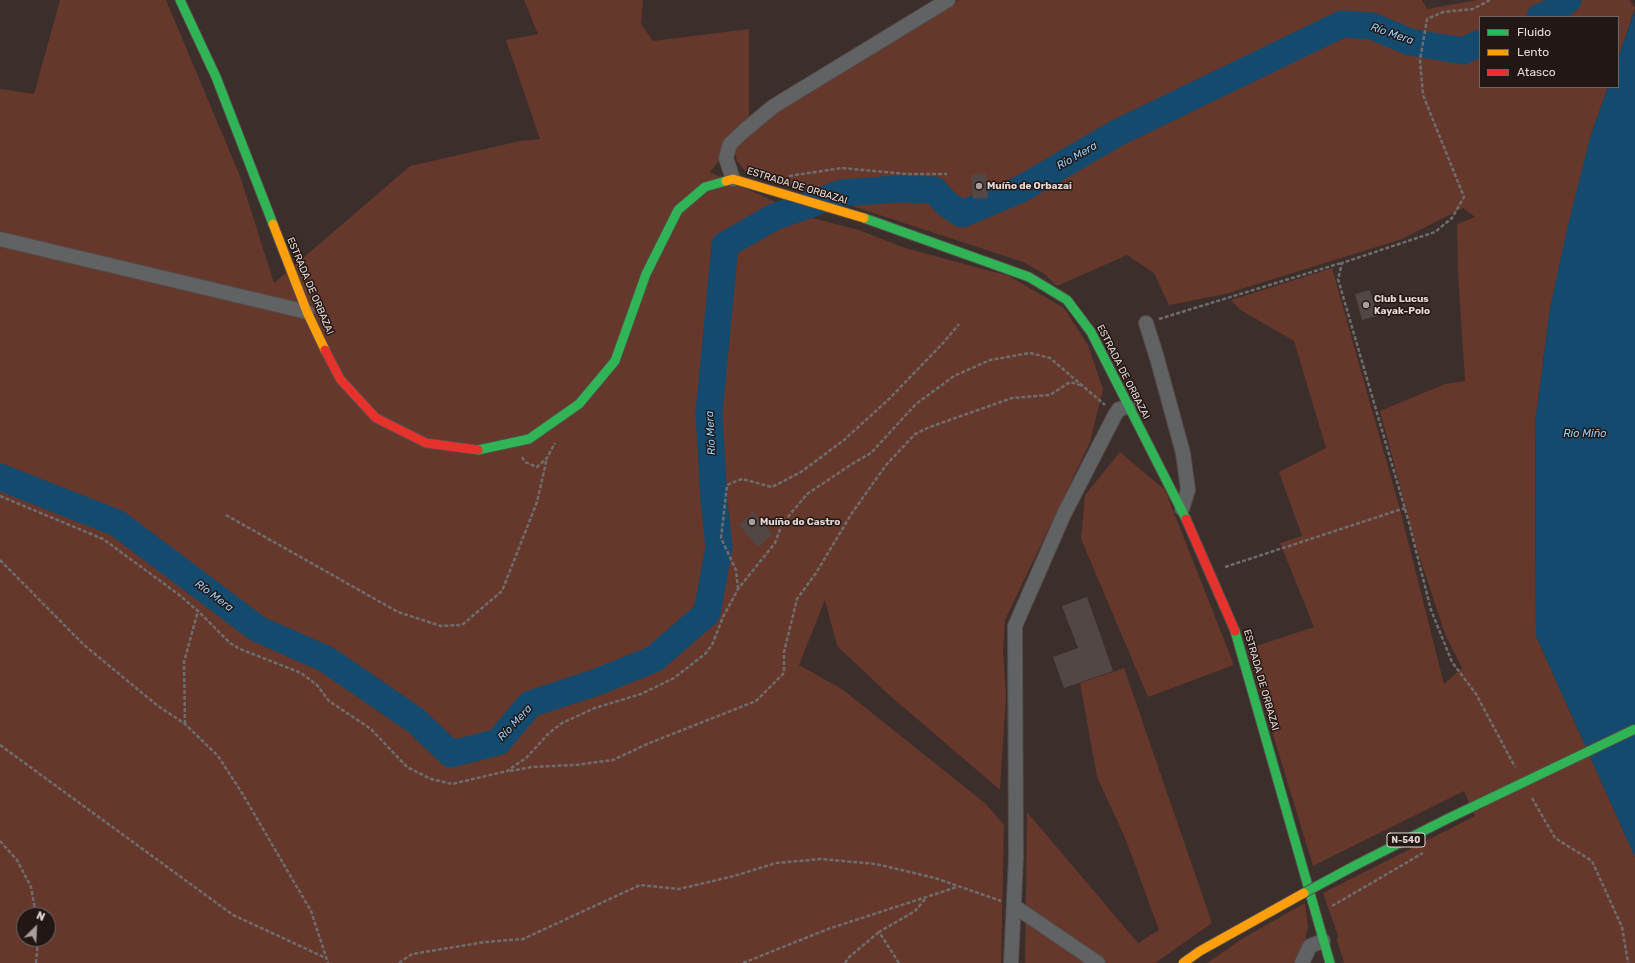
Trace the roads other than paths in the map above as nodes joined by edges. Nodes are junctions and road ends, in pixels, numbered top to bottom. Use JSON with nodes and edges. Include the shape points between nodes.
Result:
{"nodes":[{"id":1,"x":180,"y":0,"type":"edge"},
{"id":2,"x":948,"y":0,"type":"edge"},
{"id":3,"x":734,"y":179,"type":"junction"},
{"id":4,"x":0,"y":239,"type":"edge"},
{"id":5,"x":307,"y":312,"type":"junction"},
{"id":6,"x":1146,"y":323,"type":"dead end"},
{"id":7,"x":1129,"y":407,"type":"junction"},
{"id":8,"x":1182,"y":508,"type":"junction"},
{"id":9,"x":1635,"y":728,"type":"edge"},
{"id":10,"x":1014,"y":906,"type":"junction"},
{"id":11,"x":1323,"y":940,"type":"junction"},
{"id":12,"x":1011,"y":963,"type":"edge"},
{"id":13,"x":1098,"y":963,"type":"edge"},
{"id":14,"x":1183,"y":963,"type":"edge"},
{"id":15,"x":1302,"y":963,"type":"edge"},
{"id":16,"x":1330,"y":963,"type":"edge"}],
"edges":[{"from":1,"to":5,"type":"main road","name":"ESTRADA DE ORBAZAI","via":[[216,77]]},
{"from":2,"to":3,"type":"street","via":[[774,106],[745,130],[730,144],[726,158]]},
{"from":3,"to":5,"type":"main road","name":"ESTRADA DE ORBAZAI","via":[[705,187],[678,210],[646,274],[615,361],[579,404],[529,439],[480,450],[426,443],[376,418],[340,379]]},
{"from":3,"to":7,"type":"main road","name":"ESTRADA DE ORBAZAI","via":[[843,211],[1029,277],[1067,300],[1091,332]]},
{"from":4,"to":5,"type":"street"},
{"from":6,"to":8,"type":"street","via":[[1183,453],[1188,490]]},
{"from":7,"to":8,"type":"main road","name":"ESTRADA DE ORBAZAI"},
{"from":7,"to":10,"type":"street","via":[[1119,409],[1115,415],[1064,514],[1015,626]]},
{"from":8,"to":11,"type":"main road","name":"ESTRADA DE ORBAZAI","via":[[1238,637]]},
{"from":9,"to":14,"type":"main road","number":"N-540","bridge":true,"via":[[1354,866]]},
{"from":10,"to":12,"type":"street"},
{"from":10,"to":13,"type":"street"},
{"from":11,"to":15,"type":"street","via":[[1310,946]]},
{"from":11,"to":16,"type":"main road","name":"ESTRADA DE ORBAZAI"}]}
